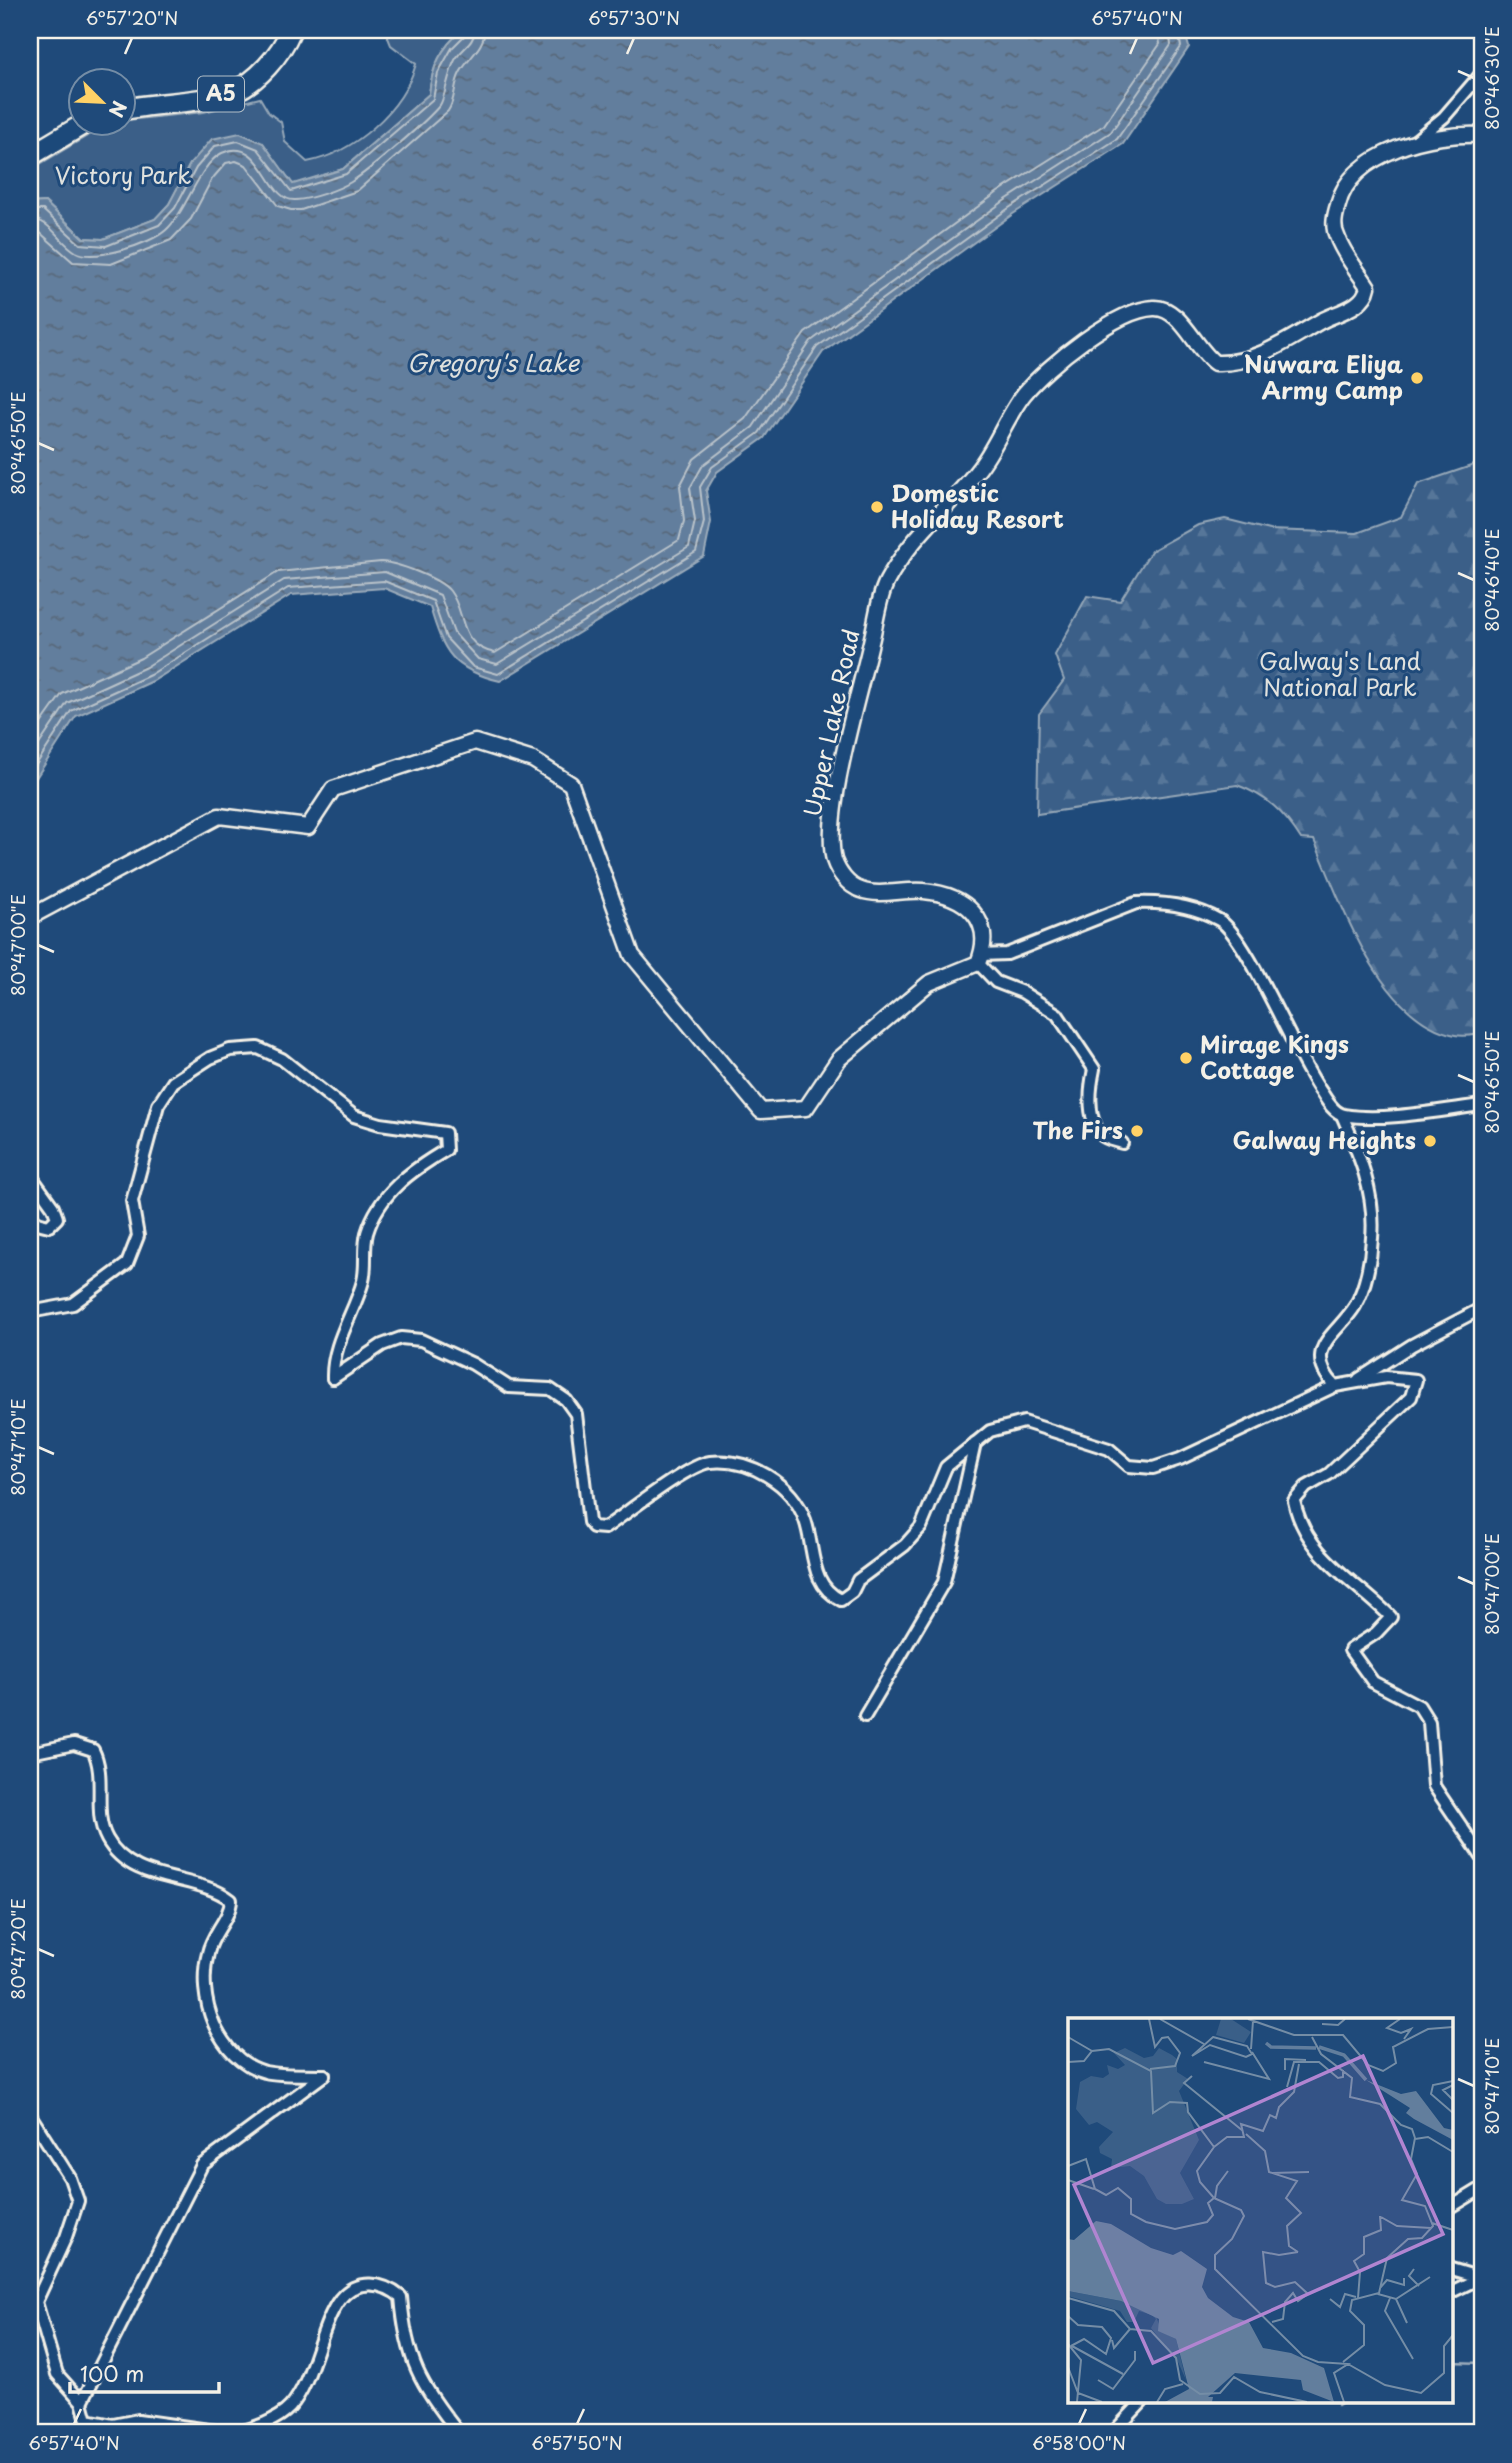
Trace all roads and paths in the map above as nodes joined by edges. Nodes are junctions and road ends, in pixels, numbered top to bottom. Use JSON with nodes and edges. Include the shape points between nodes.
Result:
{"nodes":[{"id":1,"x":291,"y":30,"type":"edge"},
{"id":2,"x":1482,"y":73,"type":"edge"},
{"id":3,"x":136,"y":108,"type":"edge"},
{"id":4,"x":66,"y":135,"type":"edge"},
{"id":5,"x":1482,"y":135,"type":"edge"},
{"id":6,"x":1415,"y":141,"type":"junction"},
{"id":7,"x":30,"y":156,"type":"edge"},
{"id":8,"x":30,"y":917,"type":"edge"},
{"id":9,"x":980,"y":959,"type":"junction"},
{"id":10,"x":1482,"y":1105,"type":"edge"},
{"id":11,"x":1342,"y":1115,"type":"junction"},
{"id":12,"x":1122,"y":1143,"type":"dead end"},
{"id":13,"x":30,"y":1175,"type":"edge"},
{"id":14,"x":30,"y":1214,"type":"edge"},
{"id":15,"x":1482,"y":1308,"type":"edge"},
{"id":16,"x":30,"y":1312,"type":"edge"},
{"id":17,"x":1357,"y":1380,"type":"junction"},
{"id":18,"x":1335,"y":1386,"type":"junction"},
{"id":19,"x":975,"y":1443,"type":"junction"},
{"id":20,"x":865,"y":1716,"type":"dead end"},
{"id":21,"x":30,"y":1753,"type":"edge"},
{"id":22,"x":1482,"y":1857,"type":"edge"},
{"id":23,"x":30,"y":2115,"type":"edge"},
{"id":24,"x":1482,"y":2188,"type":"edge"},
{"id":25,"x":1452,"y":2206,"type":"edge"},
{"id":26,"x":1452,"y":2269,"type":"edge"},
{"id":27,"x":1482,"y":2278,"type":"edge"},
{"id":28,"x":1452,"y":2292,"type":"edge"},
{"id":29,"x":82,"y":2402,"type":"junction"},
{"id":30,"x":1140,"y":2404,"type":"edge"},
{"id":31,"x":111,"y":2429,"type":"edge"},
{"id":32,"x":230,"y":2433,"type":"edge"},
{"id":33,"x":237,"y":2433,"type":"edge"},
{"id":34,"x":459,"y":2433,"type":"edge"},
{"id":35,"x":1113,"y":2433,"type":"edge"}],
"edges":[{"from":1,"to":3,"type":"highway","number":"A5","via":[[267,67],[233,92]]},
{"from":2,"to":6,"type":"street","via":[[1444,117]]},
{"from":4,"to":7,"type":"highway"},
{"from":5,"to":6,"type":"street","name":"Upper Lake Road"},
{"from":6,"to":9,"type":"street","name":"Upper Lake Road","via":[[1362,167],[1339,198],[1336,236],[1368,287],[1355,305],[1294,340],[1231,363],[1214,363],[1163,309],[1125,314],[1065,356],[1024,394],[978,470],[921,533],[886,582],[841,769],[834,860],[847,883],[862,891],[925,891],[962,900],[978,914],[983,932]]},
{"from":8,"to":9,"type":"street","via":[[219,816],[307,827],[333,789],[475,742],[533,760],[571,784],[632,955],[761,1111],[806,1108],[839,1059],[929,983]]},
{"from":9,"to":11,"type":"street","via":[[1007,954],[1136,903],[1192,909],[1221,921],[1240,944],[1310,1078]]},
{"from":9,"to":12,"type":"street","via":[[996,982],[1058,1014],[1094,1069],[1089,1093],[1095,1125],[1103,1136]]},
{"from":10,"to":11,"type":"street","via":[[1395,1115]]},
{"from":11,"to":18,"type":"street","via":[[1363,1165],[1373,1237],[1355,1305],[1323,1344],[1320,1359]]},
{"from":13,"to":14,"type":"street","via":[[57,1218],[48,1226],[37,1223]]},
{"from":15,"to":17,"type":"street"},
{"from":16,"to":19,"type":"street","via":[[73,1304],[127,1264],[138,1236],[132,1202],[158,1105],[173,1082],[230,1050],[258,1048],[282,1059],[355,1116],[445,1133],[446,1150],[409,1172],[382,1201],[367,1234],[363,1280],[333,1359],[333,1378],[382,1345],[401,1338],[421,1340],[509,1387],[550,1389],[576,1414],[593,1527],[605,1528],[710,1462],[754,1468],[773,1478],[805,1519],[813,1565],[830,1595],[841,1600],[921,1527],[946,1468]]},
{"from":17,"to":18,"type":"street"},
{"from":17,"to":22,"type":"street","via":[[1416,1380],[1411,1398],[1329,1474],[1306,1487],[1294,1501],[1297,1513],[1322,1556],[1391,1617],[1350,1650],[1373,1682],[1419,1706],[1429,1722],[1433,1786]]},
{"from":18,"to":19,"type":"street","via":[[1153,1468],[1129,1466],[1109,1449],[1024,1422],[990,1431]]},
{"from":19,"to":20,"type":"street","via":[[943,1582]]},
{"from":21,"to":29,"type":"street","via":[[74,1744],[93,1750],[107,1840],[146,1871],[219,1891],[231,1900],[230,1912],[207,1954],[205,1980],[205,1998],[222,2040],[243,2061],[266,2072],[324,2075],[202,2165]]},
{"from":23,"to":29,"type":"street","via":[[70,2178],[78,2201],[36,2302],[57,2374]]},
{"from":24,"to":25,"type":"street"},
{"from":26,"to":27,"type":"street"},
{"from":27,"to":28,"type":"street"},
{"from":29,"to":31,"type":"street","via":[[87,2420]]},
{"from":30,"to":35,"type":"street"},
{"from":31,"to":32,"type":"street","via":[[138,2420]]},
{"from":33,"to":34,"type":"street","via":[[258,2427],[289,2408],[339,2300],[351,2290],[373,2283],[389,2286],[401,2297],[409,2357],[439,2409]]}]}
